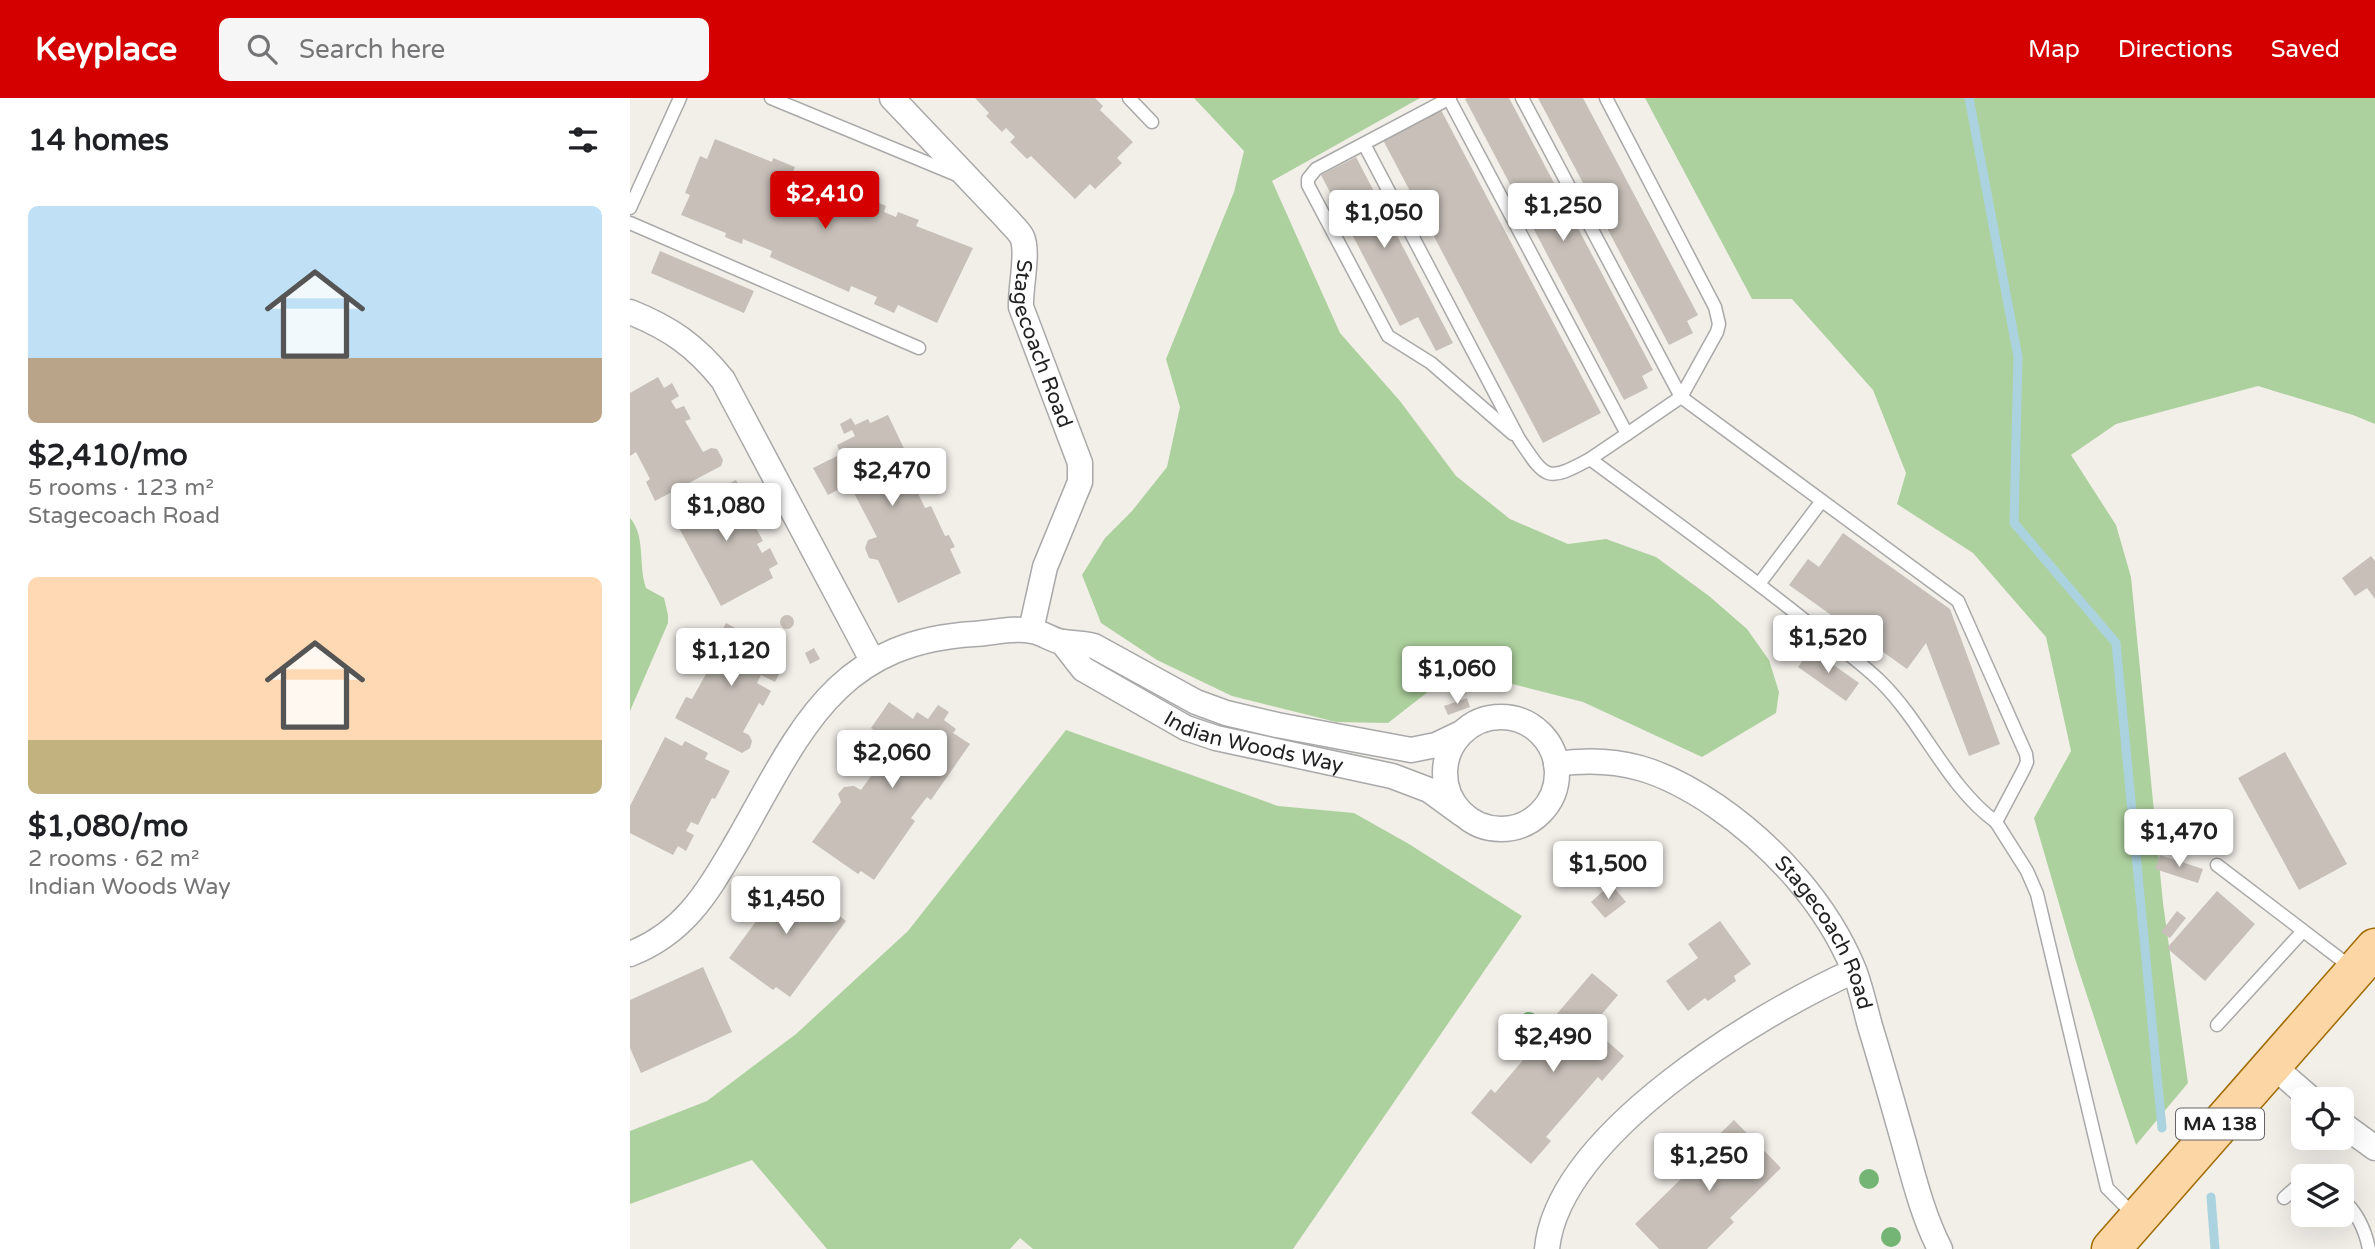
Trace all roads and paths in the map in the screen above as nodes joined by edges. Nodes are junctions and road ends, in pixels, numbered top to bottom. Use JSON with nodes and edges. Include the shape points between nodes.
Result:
{"nodes":[{"id":1,"x":680,"y":98,"type":"edge"},
{"id":2,"x":771,"y":98,"type":"edge"},
{"id":3,"x":892,"y":98,"type":"edge"},
{"id":4,"x":1129,"y":98,"type":"edge"},
{"id":5,"x":1450,"y":98,"type":"edge"},
{"id":6,"x":1522,"y":98,"type":"edge"},
{"id":7,"x":1606,"y":98,"type":"edge"},
{"id":8,"x":1152,"y":122,"type":"dead end"},
{"id":9,"x":1364,"y":144,"type":"junction"},
{"id":10,"x":970,"y":180,"type":"junction"},
{"id":11,"x":630,"y":208,"type":"edge"},
{"id":12,"x":630,"y":223,"type":"edge"},
{"id":13,"x":630,"y":312,"type":"edge"},
{"id":14,"x":919,"y":348,"type":"dead end"},
{"id":15,"x":1681,"y":397,"type":"junction"},
{"id":16,"x":1627,"y":434,"type":"junction"},
{"id":17,"x":1519,"y":439,"type":"junction"},
{"id":18,"x":1590,"y":459,"type":"junction"},
{"id":19,"x":1821,"y":502,"type":"junction"},
{"id":20,"x":1759,"y":584,"type":"junction"},
{"id":21,"x":1031,"y":630,"type":"junction"},
{"id":22,"x":1062,"y":642,"type":"junction"},
{"id":23,"x":872,"y":660,"type":"junction"},
{"id":24,"x":1460,"y":734,"type":"junction"},
{"id":25,"x":1556,"y":764,"type":"junction"},
{"id":26,"x":1462,"y":814,"type":"junction"},
{"id":27,"x":1996,"y":822,"type":"junction"},
{"id":28,"x":2217,"y":865,"type":"dead end"},
{"id":29,"x":2303,"y":931,"type":"junction"},
{"id":30,"x":630,"y":954,"type":"edge"},
{"id":31,"x":2365,"y":959,"type":"edge"},
{"id":32,"x":1854,"y":971,"type":"junction"},
{"id":33,"x":2217,"y":1025,"type":"dead end"},
{"id":34,"x":2272,"y":1065,"type":"junction"},
{"id":35,"x":2297,"y":1087,"type":"edge"},
{"id":36,"x":2354,"y":1133,"type":"edge"},
{"id":37,"x":2375,"y":1148,"type":"edge"},
{"id":38,"x":2291,"y":1192,"type":"edge"},
{"id":39,"x":2284,"y":1198,"type":"dead end"},
{"id":40,"x":2354,"y":1212,"type":"edge"},
{"id":41,"x":2136,"y":1218,"type":"junction"},
{"id":42,"x":1547,"y":1249,"type":"edge"},
{"id":43,"x":1940,"y":1249,"type":"edge"},
{"id":44,"x":2111,"y":1249,"type":"edge"},
{"id":45,"x":2369,"y":1249,"type":"edge"}],
"edges":[{"from":1,"to":11,"type":"lane"},
{"from":2,"to":10,"type":"lane"},
{"from":3,"to":10,"type":"street","name":"Stagecoach Road"},
{"from":4,"to":8,"type":"lane"},
{"from":5,"to":9,"type":"lane"},
{"from":5,"to":16,"type":"lane"},
{"from":6,"to":15,"type":"lane"},
{"from":7,"to":15,"type":"lane","via":[[1717,316],[1717,332]]},
{"from":9,"to":17,"type":"lane"},
{"from":9,"to":17,"type":"lane","via":[[1311,173],[1307,179],[1310,192],[1388,336],[1431,363]]},
{"from":10,"to":21,"type":"street","name":"Stagecoach Road","via":[[1022,237],[1021,307],[1080,463],[1080,482],[1045,567]]},
{"from":12,"to":14,"type":"lane"},
{"from":13,"to":23,"type":"street","via":[[682,338],[723,380]]},
{"from":15,"to":16,"type":"lane"},
{"from":15,"to":19,"type":"lane"},
{"from":16,"to":18,"type":"lane"},
{"from":17,"to":18,"type":"lane","via":[[1539,467],[1549,473],[1562,474]]},
{"from":18,"to":20,"type":"lane"},
{"from":19,"to":20,"type":"lane"},
{"from":19,"to":27,"type":"lane","via":[[1958,601],[2026,754],[2024,769]]},
{"from":20,"to":27,"type":"lane","via":[[1880,681],[1954,779]]},
{"from":21,"to":22,"type":"street","name":"Indian Woods Way"},
{"from":21,"to":23,"type":"street","name":"Indian Woods Way","via":[[946,635]]},
{"from":22,"to":24,"type":"street","name":"Indian Woods Way","via":[[1094,646],[1196,702],[1276,726],[1411,750]]},
{"from":22,"to":26,"type":"street","name":"Indian Woods Way","via":[[1083,669],[1186,728],[1409,781]]},
{"from":23,"to":30,"type":"street","name":"Indian Woods Way","via":[[841,684],[802,730],[691,914],[649,947]]},
{"from":24,"to":25,"type":"street","via":[[1480,720],[1517,719],[1547,740]]},
{"from":24,"to":26,"type":"street","via":[[1448,753],[1444,775],[1449,796]]},
{"from":25,"to":26,"type":"street","via":[[1552,798],[1528,823],[1494,829]]},
{"from":25,"to":32,"type":"street","name":"Stagecoach Road","via":[[1587,760],[1623,764],[1654,772],[1708,800],[1794,875],[1836,934]]},
{"from":27,"to":41,"type":"lane","via":[[2037,894],[2107,1188]]},
{"from":28,"to":29,"type":"lane"},
{"from":29,"to":31,"type":"lane"},
{"from":29,"to":33,"type":"lane"},
{"from":31,"to":34,"type":"main road","number":"MA 138"},
{"from":32,"to":42,"type":"street","via":[[1739,1034],[1658,1091],[1591,1155],[1566,1190],[1549,1229]]},
{"from":32,"to":43,"type":"street","name":"Stagecoach Road","via":[[1921,1202]]},
{"from":34,"to":35,"type":"street"},
{"from":34,"to":41,"type":"main road","number":"MA 138"},
{"from":36,"to":37,"type":"street"},
{"from":38,"to":39,"type":"lane"},
{"from":40,"to":45,"type":"lane"},
{"from":41,"to":44,"type":"main road","number":"MA 138"}]}
